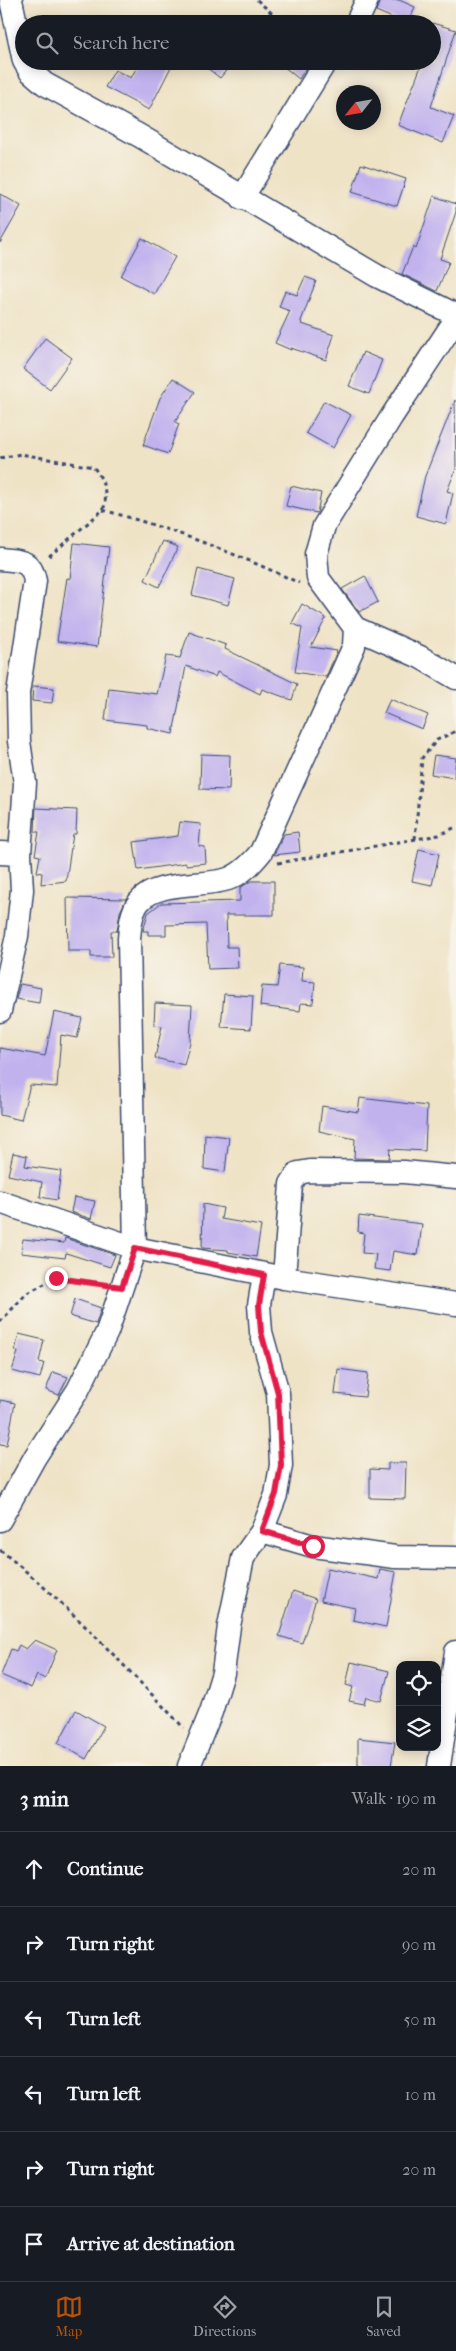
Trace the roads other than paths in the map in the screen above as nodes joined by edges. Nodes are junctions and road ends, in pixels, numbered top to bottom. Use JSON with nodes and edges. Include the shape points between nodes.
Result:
{"nodes":[{"id":1,"x":11,"y":0,"type":"edge"},
{"id":2,"x":367,"y":0,"type":"edge"},
{"id":3,"x":360,"y":15,"type":"edge"},
{"id":4,"x":15,"y":19,"type":"edge"},
{"id":5,"x":29,"y":70,"type":"edge"},
{"id":6,"x":320,"y":70,"type":"edge"},
{"id":7,"x":242,"y":198,"type":"junction"},
{"id":8,"x":456,"y":317,"type":"edge"},
{"id":9,"x":0,"y":558,"type":"edge"},
{"id":10,"x":355,"y":628,"type":"junction"},
{"id":11,"x":456,"y":678,"type":"edge"},
{"id":12,"x":10,"y":853,"type":"edge"},
{"id":13,"x":0,"y":1011,"type":"edge"},
{"id":14,"x":456,"y":1177,"type":"edge"},
{"id":15,"x":0,"y":1202,"type":"edge"},
{"id":16,"x":135,"y":1248,"type":"junction"},
{"id":17,"x":274,"y":1276,"type":"junction"},
{"id":18,"x":456,"y":1304,"type":"edge"},
{"id":19,"x":0,"y":1520,"type":"edge"},
{"id":20,"x":262,"y":1531,"type":"junction"},
{"id":21,"x":456,"y":1558,"type":"edge"},
{"id":22,"x":456,"y":1652,"type":"edge"},
{"id":23,"x":189,"y":1766,"type":"edge"},
{"id":24,"x":439,"y":1766,"type":"edge"}],
"edges":[{"from":1,"to":4,"type":"street"},
{"from":2,"to":3,"type":"street"},
{"from":5,"to":7,"type":"street","via":[[45,84],[140,136]]},
{"from":6,"to":7,"type":"street"},
{"from":7,"to":8,"type":"street","via":[[377,276]]},
{"from":8,"to":10,"type":"street","via":[[324,526],[316,554],[318,578]]},
{"from":9,"to":12,"type":"street","via":[[23,561],[33,570],[35,581],[18,693],[19,741],[25,783]]},
{"from":10,"to":11,"type":"street","via":[[420,657]]},
{"from":10,"to":16,"type":"street","via":[[354,646],[261,852],[248,867],[229,879],[150,893],[138,903],[132,919],[128,939]]},
{"from":12,"to":13,"type":"street","via":[[22,890],[17,936]]},
{"from":14,"to":17,"type":"street","via":[[404,1172],[298,1173],[291,1184]]},
{"from":15,"to":16,"type":"street"},
{"from":16,"to":17,"type":"street"},
{"from":16,"to":19,"type":"street","via":[[107,1332],[78,1390]]},
{"from":17,"to":18,"type":"street"},
{"from":17,"to":20,"type":"street","via":[[259,1305],[261,1332],[278,1393],[281,1465],[276,1494]]},
{"from":20,"to":21,"type":"street","via":[[313,1546],[395,1557]]},
{"from":20,"to":23,"type":"street","via":[[243,1558],[223,1673]]},
{"from":22,"to":24,"type":"street"}]}
